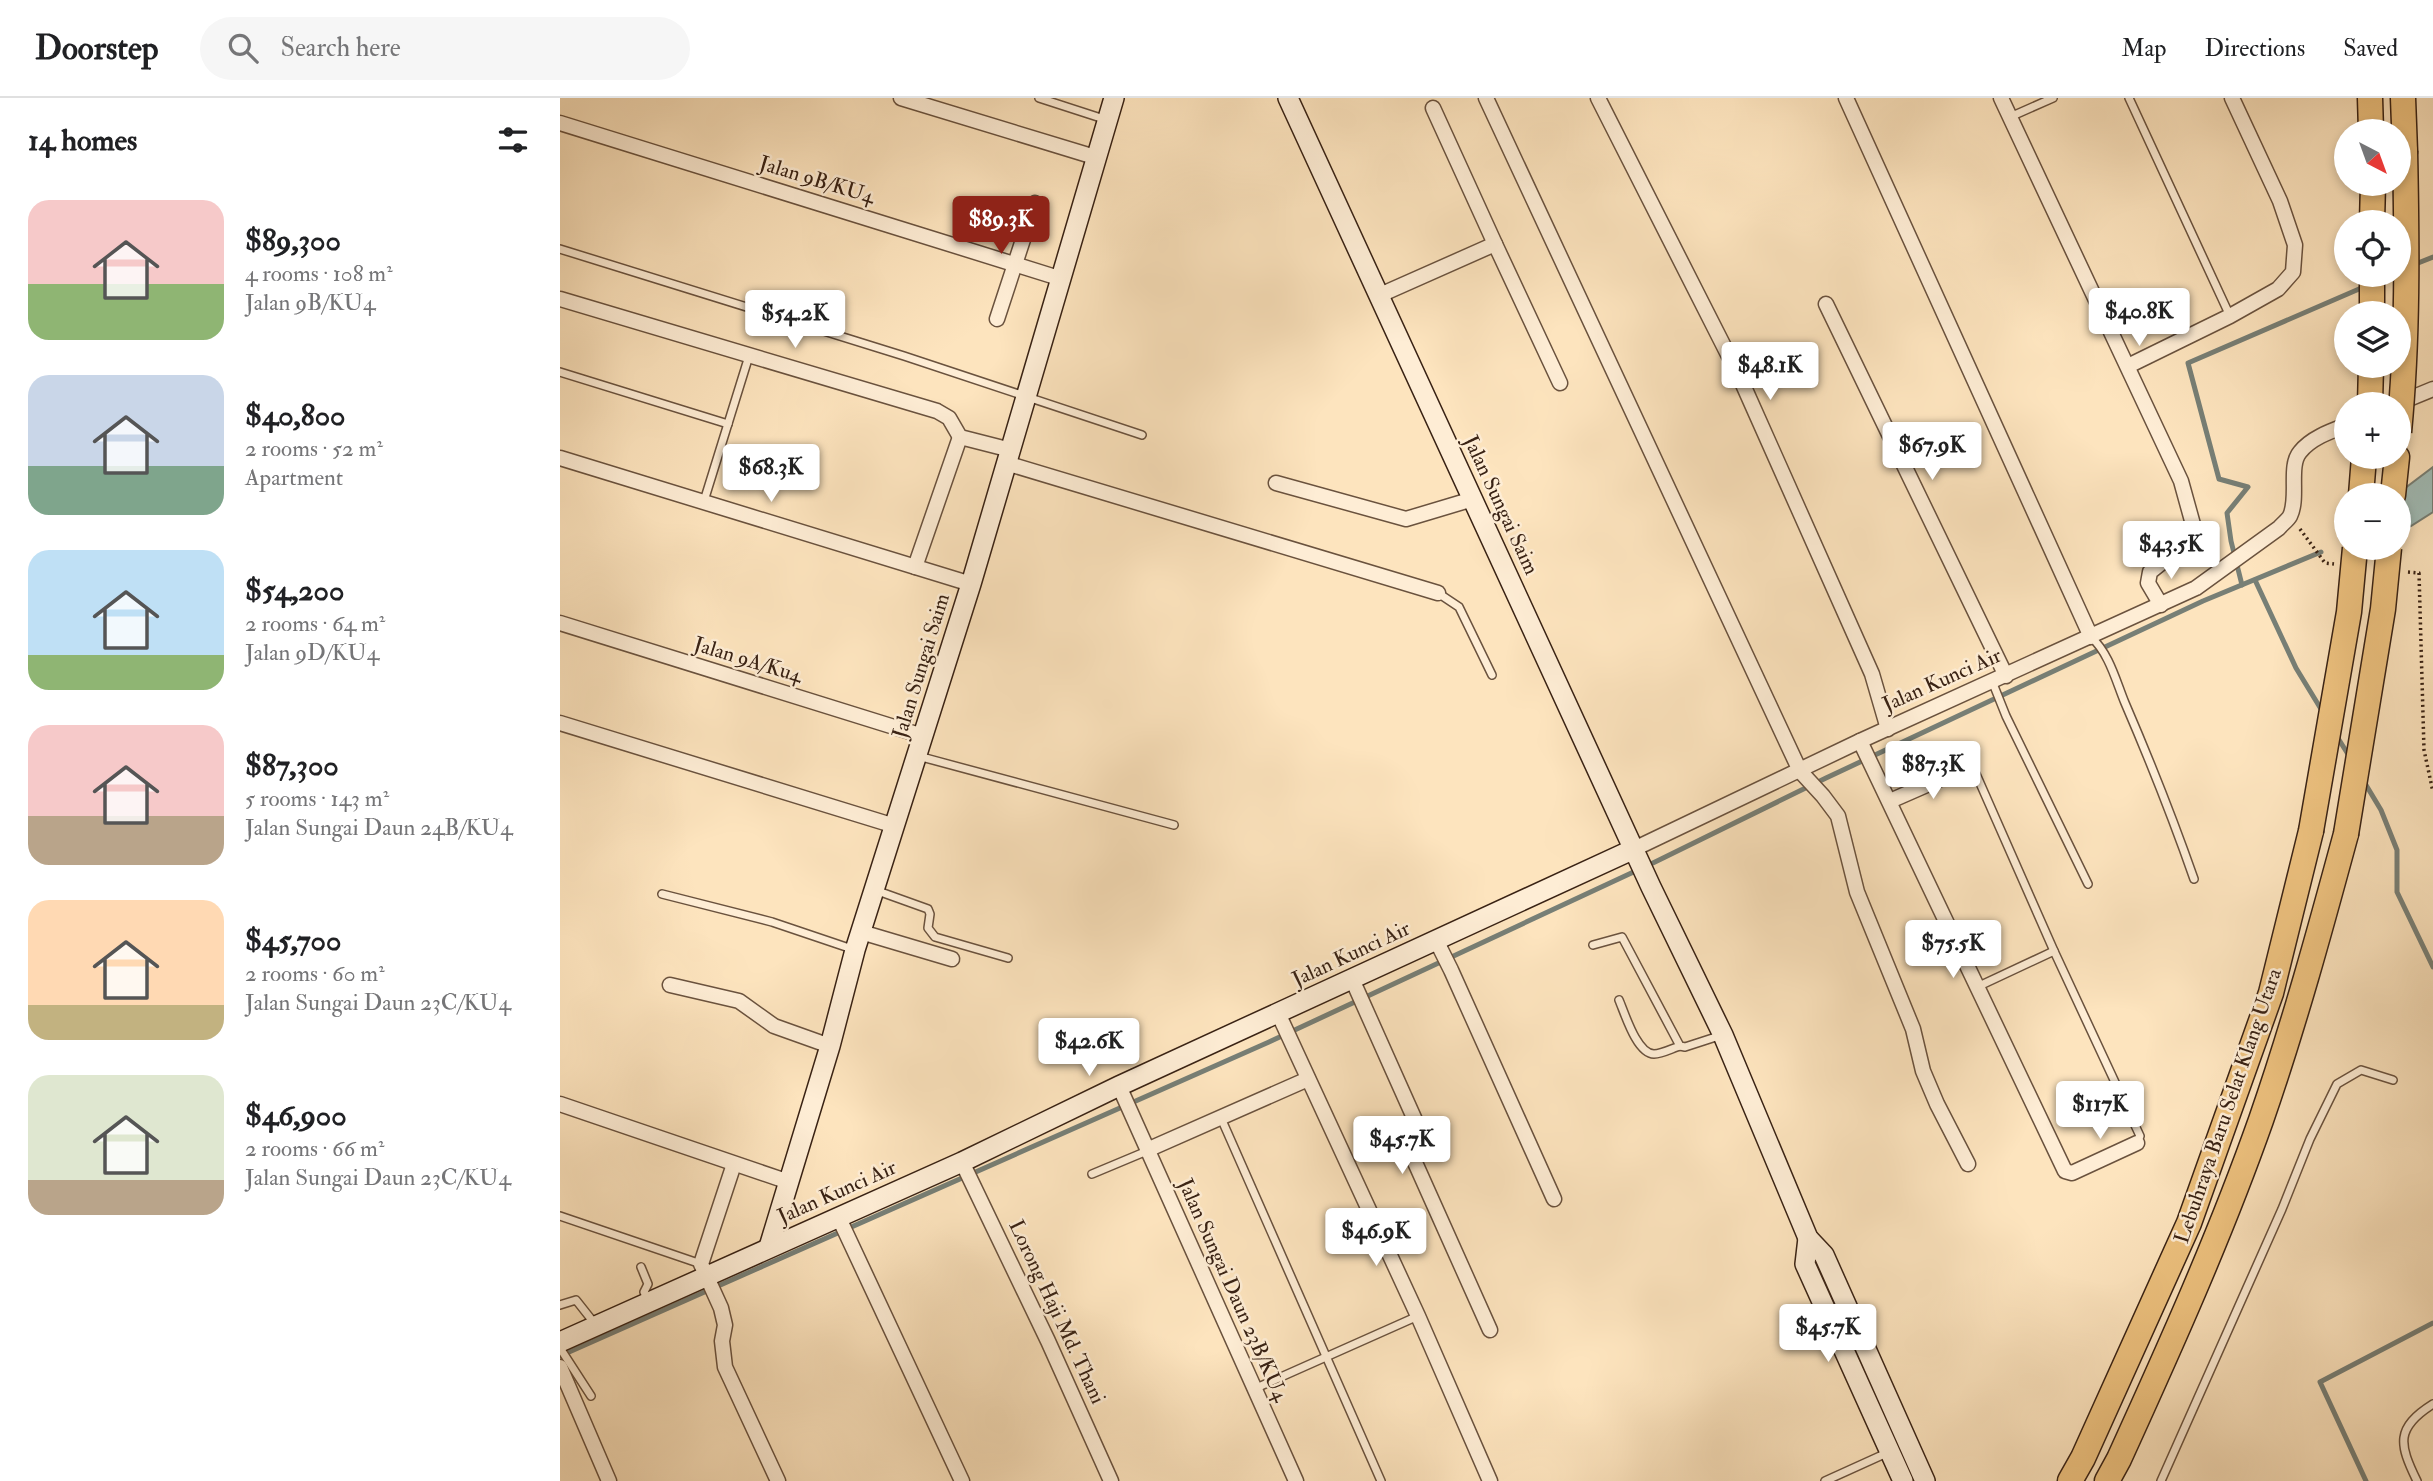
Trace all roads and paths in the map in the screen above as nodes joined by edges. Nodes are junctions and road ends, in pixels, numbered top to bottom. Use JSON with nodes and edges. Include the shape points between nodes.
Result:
{"nodes":[{"id":1,"x":901,"y":98,"type":"edge"},
{"id":2,"x":1039,"y":98,"type":"edge"},
{"id":3,"x":1114,"y":98,"type":"edge"},
{"id":4,"x":1287,"y":98,"type":"edge"},
{"id":5,"x":1486,"y":98,"type":"edge"},
{"id":6,"x":1598,"y":98,"type":"edge"},
{"id":7,"x":1846,"y":98,"type":"edge"},
{"id":8,"x":2001,"y":98,"type":"edge"},
{"id":9,"x":2053,"y":98,"type":"edge"},
{"id":10,"x":2129,"y":98,"type":"edge"},
{"id":11,"x":2232,"y":98,"type":"edge"},
{"id":12,"x":2370,"y":98,"type":"edge"},
{"id":13,"x":2403,"y":98,"type":"edge"},
{"id":14,"x":1433,"y":108,"type":"dead end"},
{"id":15,"x":2010,"y":117,"type":"junction"},
{"id":16,"x":2371,"y":119,"type":"edge"},
{"id":17,"x":1108,"y":121,"type":"junction"},
{"id":18,"x":560,"y":123,"type":"edge"},
{"id":19,"x":1098,"y":158,"type":"junction"},
{"id":20,"x":1035,"y":203,"type":"dead end"},
{"id":21,"x":1495,"y":244,"type":"junction"},
{"id":22,"x":560,"y":249,"type":"edge"},
{"id":23,"x":1017,"y":264,"type":"junction"},
{"id":24,"x":1062,"y":279,"type":"junction"},
{"id":25,"x":1380,"y":295,"type":"junction"},
{"id":26,"x":560,"y":299,"type":"edge"},
{"id":27,"x":1826,"y":304,"type":"dead end"},
{"id":28,"x":2230,"y":316,"type":"junction"},
{"id":29,"x":998,"y":319,"type":"dead end"},
{"id":30,"x":749,"y":355,"type":"junction"},
{"id":31,"x":2128,"y":366,"type":"junction"},
{"id":32,"x":560,"y":372,"type":"edge"},
{"id":33,"x":1560,"y":383,"type":"dead end"},
{"id":34,"x":2433,"y":389,"type":"edge"},
{"id":35,"x":2403,"y":392,"type":"edge"},
{"id":36,"x":1027,"y":396,"type":"junction"},
{"id":37,"x":2411,"y":398,"type":"edge"},
{"id":38,"x":728,"y":424,"type":"junction"},
{"id":39,"x":2334,"y":430,"type":"edge"},
{"id":40,"x":1142,"y":435,"type":"dead end"},
{"id":41,"x":960,"y":437,"type":"junction"},
{"id":42,"x":1008,"y":456,"type":"junction"},
{"id":43,"x":560,"y":458,"type":"edge"},
{"id":44,"x":1276,"y":483,"type":"dead end"},
{"id":45,"x":1473,"y":499,"type":"junction"},
{"id":46,"x":704,"y":502,"type":"junction"},
{"id":47,"x":2307,"y":539,"type":"dead end"},
{"id":48,"x":2336,"y":560,"type":"edge"},
{"id":49,"x":2347,"y":560,"type":"edge"},
{"id":50,"x":2388,"y":560,"type":"edge"},
{"id":51,"x":915,"y":567,"type":"junction"},
{"id":52,"x":2406,"y":572,"type":"dead end"},
{"id":53,"x":971,"y":584,"type":"junction"},
{"id":54,"x":1438,"y":593,"type":"joint"},
{"id":55,"x":2161,"y":605,"type":"junction"},
{"id":56,"x":560,"y":623,"type":"edge"},
{"id":57,"x":2095,"y":641,"type":"junction"},
{"id":58,"x":1492,"y":675,"type":"dead end"},
{"id":59,"x":1998,"y":683,"type":"junction"},
{"id":60,"x":560,"y":723,"type":"edge"},
{"id":61,"x":1888,"y":729,"type":"junction"},
{"id":62,"x":923,"y":736,"type":"junction"},
{"id":63,"x":1863,"y":747,"type":"junction"},
{"id":64,"x":917,"y":756,"type":"junction"},
{"id":65,"x":1963,"y":769,"type":"joint"},
{"id":66,"x":1804,"y":776,"type":"junction"},
{"id":67,"x":2433,"y":792,"type":"edge"},
{"id":68,"x":1889,"y":801,"type":"junction"},
{"id":69,"x":1174,"y":825,"type":"dead end"},
{"id":70,"x":895,"y":826,"type":"junction"},
{"id":71,"x":1636,"y":852,"type":"junction"},
{"id":72,"x":2194,"y":878,"type":"dead end"},
{"id":73,"x":2088,"y":884,"type":"dead end"},
{"id":74,"x":875,"y":890,"type":"junction"},
{"id":75,"x":662,"y":894,"type":"dead end"},
{"id":76,"x":858,"y":941,"type":"junction"},
{"id":77,"x":1593,"y":945,"type":"dead end"},
{"id":78,"x":1439,"y":946,"type":"junction"},
{"id":79,"x":2054,"y":951,"type":"junction"},
{"id":80,"x":1008,"y":958,"type":"dead end"},
{"id":81,"x":952,"y":959,"type":"dead end"},
{"id":82,"x":670,"y":985,"type":"dead end"},
{"id":83,"x":1976,"y":987,"type":"junction"},
{"id":84,"x":1358,"y":992,"type":"junction"},
{"id":85,"x":1619,"y":1000,"type":"dead end"},
{"id":86,"x":1280,"y":1019,"type":"junction"},
{"id":87,"x":1723,"y":1035,"type":"junction"},
{"id":88,"x":830,"y":1046,"type":"junction"},
{"id":89,"x":1681,"y":1046,"type":"junction"},
{"id":90,"x":1308,"y":1079,"type":"junction"},
{"id":91,"x":2393,"y":1080,"type":"dead end"},
{"id":92,"x":1122,"y":1092,"type":"junction"},
{"id":93,"x":560,"y":1104,"type":"edge"},
{"id":94,"x":1221,"y":1118,"type":"junction"},
{"id":95,"x":2137,"y":1143,"type":"joint"},
{"id":96,"x":1147,"y":1150,"type":"junction"},
{"id":97,"x":734,"y":1164,"type":"junction"},
{"id":98,"x":1968,"y":1164,"type":"dead end"},
{"id":99,"x":963,"y":1165,"type":"junction"},
{"id":100,"x":1092,"y":1174,"type":"dead end"},
{"id":101,"x":789,"y":1182,"type":"junction"},
{"id":102,"x":1554,"y":1199,"type":"dead end"},
{"id":103,"x":560,"y":1216,"type":"edge"},
{"id":104,"x":840,"y":1219,"type":"junction"},
{"id":105,"x":1808,"y":1238,"type":"junction"},
{"id":106,"x":769,"y":1247,"type":"junction"},
{"id":107,"x":641,"y":1267,"type":"dead end"},
{"id":108,"x":706,"y":1273,"type":"junction"},
{"id":109,"x":648,"y":1302,"type":"junction"},
{"id":110,"x":560,"y":1305,"type":"edge"},
{"id":111,"x":1418,"y":1316,"type":"junction"},
{"id":112,"x":596,"y":1326,"type":"junction"},
{"id":113,"x":1490,"y":1330,"type":"dead end"},
{"id":114,"x":560,"y":1342,"type":"edge"},
{"id":115,"x":560,"y":1348,"type":"edge"},
{"id":116,"x":1326,"y":1358,"type":"junction"},
{"id":117,"x":564,"y":1365,"type":"edge"},
{"id":118,"x":1254,"y":1389,"type":"junction"},
{"id":119,"x":591,"y":1396,"type":"dead end"},
{"id":120,"x":2433,"y":1404,"type":"edge"},
{"id":121,"x":1890,"y":1452,"type":"junction"},
{"id":122,"x":609,"y":1481,"type":"edge"},
{"id":123,"x":778,"y":1481,"type":"edge"},
{"id":124,"x":962,"y":1481,"type":"edge"},
{"id":125,"x":1111,"y":1481,"type":"edge"},
{"id":126,"x":1296,"y":1481,"type":"edge"},
{"id":127,"x":1381,"y":1481,"type":"edge"},
{"id":128,"x":1490,"y":1481,"type":"edge"},
{"id":129,"x":1825,"y":1481,"type":"edge"},
{"id":130,"x":1903,"y":1481,"type":"edge"},
{"id":131,"x":1925,"y":1481,"type":"edge"},
{"id":132,"x":2070,"y":1481,"type":"edge"},
{"id":133,"x":2107,"y":1481,"type":"edge"},
{"id":134,"x":2161,"y":1481,"type":"edge"},
{"id":135,"x":2417,"y":1481,"type":"edge"}],
"edges":[{"from":1,"to":19,"type":"street"},
{"from":2,"to":17,"type":"lane"},
{"from":3,"to":17,"type":"street","name":"Jalan Sungai Saim"},
{"from":4,"to":25,"type":"street","name":"Jalan Sungai Saim"},
{"from":5,"to":66,"type":"street"},
{"from":6,"to":61,"type":"street","via":[[1741,380],[1872,674]]},
{"from":7,"to":57,"type":"street"},
{"from":8,"to":15,"type":"street"},
{"from":9,"to":15,"type":"lane"},
{"from":10,"to":28,"type":"lane"},
{"from":11,"to":28,"type":"street","via":[[2280,201],[2295,245],[2293,272],[2278,289]]},
{"from":12,"to":16,"type":"highway"},
{"from":13,"to":35,"type":"highway","bridge":true,"via":[[2407,279]]},
{"from":14,"to":21,"type":"street"},
{"from":15,"to":31,"type":"street"},
{"from":17,"to":19,"type":"street","name":"Jalan Sungai Saim"},
{"from":18,"to":23,"type":"street","name":"Jalan 9B/KU4"},
{"from":19,"to":24,"type":"street","name":"Jalan Sungai Saim"},
{"from":20,"to":23,"type":"street"},
{"from":21,"to":25,"type":"street"},
{"from":21,"to":33,"type":"street"},
{"from":22,"to":36,"type":"lane"},
{"from":23,"to":24,"type":"street","name":"Jalan 9B/KU4"},
{"from":23,"to":29,"type":"street"},
{"from":24,"to":36,"type":"street","name":"Jalan Sungai Saim"},
{"from":25,"to":45,"type":"street","name":"Jalan Sungai Saim"},
{"from":26,"to":30,"type":"street"},
{"from":27,"to":59,"type":"street"},
{"from":28,"to":31,"type":"street"},
{"from":30,"to":38,"type":"lane"},
{"from":30,"to":41,"type":"street","via":[[937,411],[949,418]]},
{"from":31,"to":55,"type":"street","via":[[2181,481],[2194,528],[2190,540],[2150,572],[2148,583]]},
{"from":32,"to":38,"type":"lane"},
{"from":34,"to":37,"type":"street"},
{"from":36,"to":40,"type":"lane"},
{"from":36,"to":42,"type":"street","name":"Jalan Sungai Saim"},
{"from":38,"to":46,"type":"lane"},
{"from":39,"to":55,"type":"street","name":"Jalan Kunci Air","via":[[2321,435],[2296,458],[2290,516],[2196,588]]},
{"from":41,"to":42,"type":"street"},
{"from":41,"to":51,"type":"street"},
{"from":42,"to":53,"type":"street","name":"Jalan Sungai Saim"},
{"from":42,"to":54,"type":"street"},
{"from":43,"to":46,"type":"street"},
{"from":44,"to":45,"type":"street","via":[[1406,519]]},
{"from":45,"to":71,"type":"street","name":"Jalan Sungai Saim"},
{"from":46,"to":51,"type":"street"},
{"from":47,"to":48,"type":"path","via":[[2325,564]]},
{"from":49,"to":132,"type":"highway","name":"Lebuhraya Baru Selat Klang Utara","bridge":true,"via":[[2349,611],[2311,831],[2271,993],[2189,1223]]},
{"from":50,"to":133,"type":"highway","name":"Lebuhraya Baru Selat Klang Utara","bridge":true,"via":[[2346,834],[2305,988],[2261,1121],[2197,1287]]},
{"from":51,"to":53,"type":"street"},
{"from":52,"to":67,"type":"path","via":[[2419,573],[2424,750]]},
{"from":53,"to":62,"type":"street","name":"Jalan Sungai Saim"},
{"from":54,"to":58,"type":"lane","via":[[1459,607]]},
{"from":55,"to":57,"type":"street","name":"Jalan Kunci Air"},
{"from":56,"to":62,"type":"street","name":"Jalan 9A/Ku4"},
{"from":57,"to":59,"type":"street","name":"Jalan Kunci Air"},
{"from":57,"to":72,"type":"lane","via":[[2161,787]]},
{"from":59,"to":61,"type":"street","name":"Jalan Kunci Air"},
{"from":59,"to":73,"type":"lane","via":[[2006,716]]},
{"from":60,"to":70,"type":"street"},
{"from":61,"to":63,"type":"street","name":"Jalan Kunci Air"},
{"from":62,"to":64,"type":"street","name":"Jalan Sungai Saim"},
{"from":63,"to":66,"type":"street","name":"Jalan Kunci Air"},
{"from":63,"to":68,"type":"street"},
{"from":64,"to":69,"type":"lane"},
{"from":64,"to":70,"type":"street","name":"Jalan Sungai Saim"},
{"from":65,"to":68,"type":"street"},
{"from":65,"to":79,"type":"lane","via":[[1976,774]]},
{"from":66,"to":71,"type":"street","name":"Jalan Kunci Air"},
{"from":66,"to":98,"type":"street","via":[[1838,816],[1857,892],[1913,1029],[1923,1071]]},
{"from":68,"to":83,"type":"street"},
{"from":70,"to":74,"type":"street","name":"Jalan Sungai Saim"},
{"from":71,"to":78,"type":"street","name":"Jalan Kunci Air"},
{"from":71,"to":87,"type":"street","name":"Jalan Sungai Saim"},
{"from":74,"to":76,"type":"street","name":"Jalan Sungai Saim"},
{"from":74,"to":80,"type":"lane","via":[[928,909],[928,928],[935,937]]},
{"from":75,"to":76,"type":"lane"},
{"from":76,"to":81,"type":"street"},
{"from":76,"to":88,"type":"street","name":"Jalan Sungai Saim"},
{"from":77,"to":89,"type":"lane","via":[[1622,937]]},
{"from":78,"to":84,"type":"street","name":"Jalan Kunci Air"},
{"from":78,"to":102,"type":"street"},
{"from":79,"to":83,"type":"lane"},
{"from":79,"to":95,"type":"lane","via":[[2140,1136]]},
{"from":82,"to":88,"type":"street","via":[[739,1001],[774,1026]]},
{"from":83,"to":95,"type":"street","via":[[2064,1171],[2072,1173]]},
{"from":84,"to":86,"type":"street","name":"Jalan Kunci Air"},
{"from":84,"to":113,"type":"street","via":[[1415,1120],[1409,1149]]},
{"from":85,"to":89,"type":"lane","via":[[1645,1052],[1655,1054]]},
{"from":86,"to":90,"type":"street"},
{"from":86,"to":92,"type":"street","name":"Jalan Kunci Air"},
{"from":87,"to":89,"type":"lane"},
{"from":87,"to":105,"type":"street","name":"Jalan Sungai Saim"},
{"from":88,"to":101,"type":"street","name":"Jalan Sungai Saim"},
{"from":90,"to":94,"type":"street"},
{"from":90,"to":111,"type":"street"},
{"from":91,"to":134,"type":"lane","via":[[2361,1070],[2337,1084]]},
{"from":92,"to":96,"type":"street","name":"Jalan Sungai Daun 23B/KU4"},
{"from":92,"to":99,"type":"street","name":"Jalan Kunci Air"},
{"from":93,"to":97,"type":"street"},
{"from":94,"to":96,"type":"street"},
{"from":94,"to":116,"type":"lane"},
{"from":96,"to":100,"type":"lane"},
{"from":96,"to":118,"type":"street","name":"Jalan Sungai Daun 23B/KU4"},
{"from":97,"to":101,"type":"street"},
{"from":97,"to":108,"type":"street"},
{"from":99,"to":104,"type":"street","name":"Jalan Kunci Air"},
{"from":99,"to":125,"type":"street","name":"Lorong Haji Md. Thani"},
{"from":101,"to":106,"type":"street","name":"Jalan Sungai Saim"},
{"from":103,"to":108,"type":"lane"},
{"from":104,"to":106,"type":"street","name":"Jalan Kunci Air"},
{"from":104,"to":124,"type":"street"},
{"from":105,"to":121,"type":"street","via":[[1804,1264]]},
{"from":105,"to":131,"type":"street","via":[[1824,1255]]},
{"from":106,"to":108,"type":"street","name":"Jalan Kunci Air"},
{"from":107,"to":109,"type":"lane","via":[[648,1284],[643,1292]]},
{"from":108,"to":109,"type":"street","name":"Jalan Kunci Air"},
{"from":108,"to":123,"type":"street","via":[[724,1325],[725,1367]]},
{"from":109,"to":112,"type":"street","name":"Jalan Kunci Air"},
{"from":110,"to":112,"type":"lane","via":[[576,1300]]},
{"from":111,"to":116,"type":"lane"},
{"from":111,"to":128,"type":"street"},
{"from":112,"to":114,"type":"street","name":"Jalan Kunci Air"},
{"from":115,"to":117,"type":"lane"},
{"from":116,"to":118,"type":"lane"},
{"from":116,"to":127,"type":"lane"},
{"from":117,"to":119,"type":"lane"},
{"from":117,"to":122,"type":"street"},
{"from":118,"to":126,"type":"street","name":"Jalan Sungai Daun 23B/KU4"},
{"from":120,"to":135,"type":"lane","via":[[2415,1416],[2403,1436],[2406,1458]]},
{"from":121,"to":129,"type":"lane"},
{"from":121,"to":130,"type":"street"}]}
